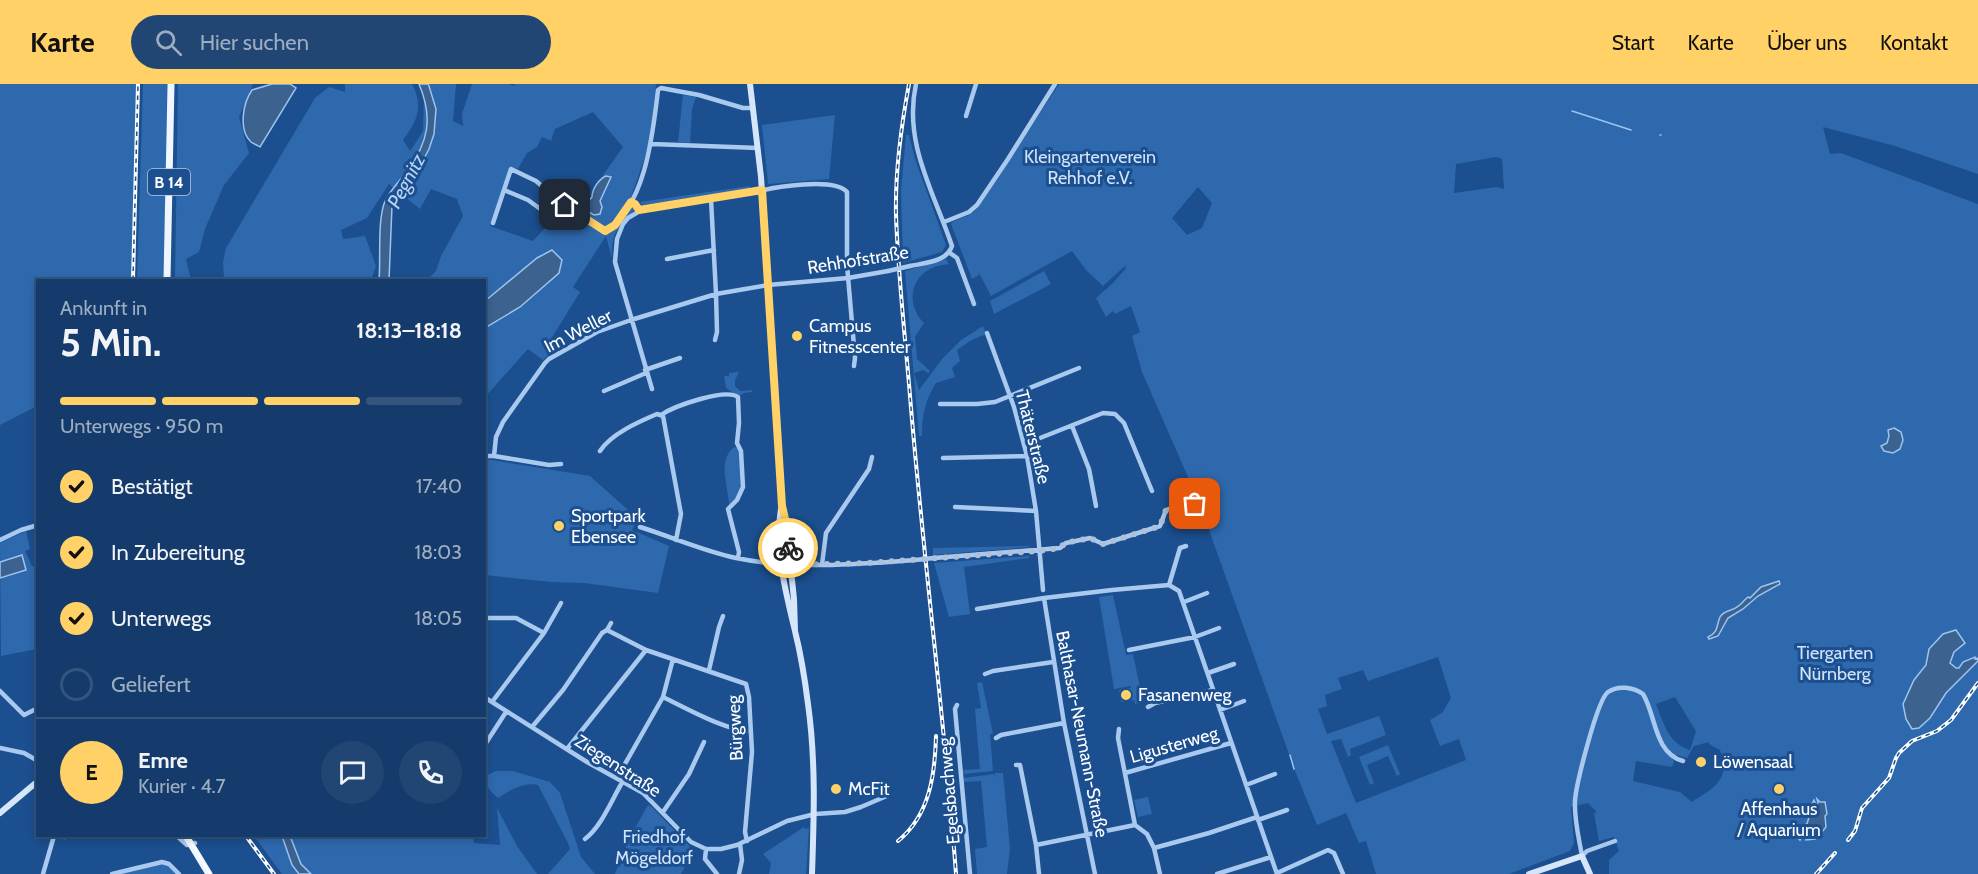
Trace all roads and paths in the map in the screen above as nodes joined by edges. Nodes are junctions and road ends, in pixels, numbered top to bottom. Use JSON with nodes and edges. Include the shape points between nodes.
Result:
{"nodes":[{"id":1,"x":171,"y":84,"type":"edge"},
{"id":2,"x":750,"y":84,"type":"edge"},
{"id":3,"x":916,"y":84,"type":"edge"},
{"id":4,"x":976,"y":84,"type":"edge"},
{"id":5,"x":1055,"y":84,"type":"edge"},
{"id":6,"x":753,"y":108,"type":"junction"},
{"id":7,"x":966,"y":117,"type":"dead end"},
{"id":8,"x":652,"y":144,"type":"junction"},
{"id":9,"x":758,"y":148,"type":"junction"},
{"id":10,"x":504,"y":190,"type":"junction"},
{"id":11,"x":762,"y":190,"type":"junction"},
{"id":12,"x":711,"y":199,"type":"junction"},
{"id":13,"x":631,"y":202,"type":"junction"},
{"id":14,"x":564,"y":205,"type":"junction"},
{"id":15,"x":639,"y":210,"type":"junction"},
{"id":16,"x":944,"y":222,"type":"junction"},
{"id":17,"x":493,"y":223,"type":"dead end"},
{"id":18,"x":714,"y":250,"type":"junction"},
{"id":19,"x":950,"y":253,"type":"junction"},
{"id":20,"x":667,"y":259,"type":"dead end"},
{"id":21,"x":848,"y":278,"type":"junction"},
{"id":22,"x":167,"y":279,"type":"edge"},
{"id":23,"x":768,"y":285,"type":"junction"},
{"id":24,"x":716,"y":294,"type":"junction"},
{"id":25,"x":974,"y":304,"type":"dead end"},
{"id":26,"x":632,"y":320,"type":"junction"},
{"id":27,"x":987,"y":333,"type":"dead end"},
{"id":28,"x":715,"y":340,"type":"dead end"},
{"id":29,"x":680,"y":358,"type":"dead end"},
{"id":30,"x":854,"y":366,"type":"dead end"},
{"id":31,"x":1079,"y":368,"type":"dead end"},
{"id":32,"x":645,"y":372,"type":"junction"},
{"id":33,"x":652,"y":389,"type":"dead end"},
{"id":34,"x":604,"y":391,"type":"dead end"},
{"id":35,"x":1010,"y":396,"type":"junction"},
{"id":36,"x":940,"y":404,"type":"dead end"},
{"id":37,"x":661,"y":415,"type":"junction"},
{"id":38,"x":1072,"y":426,"type":"junction"},
{"id":39,"x":1024,"y":444,"type":"junction"},
{"id":40,"x":600,"y":451,"type":"dead end"},
{"id":41,"x":486,"y":456,"type":"edge"},
{"id":42,"x":494,"y":456,"type":"junction"},
{"id":43,"x":1027,"y":456,"type":"junction"},
{"id":44,"x":872,"y":457,"type":"dead end"},
{"id":45,"x":943,"y":458,"type":"dead end"},
{"id":46,"x":561,"y":464,"type":"dead end"},
{"id":47,"x":1152,"y":491,"type":"dead end"},
{"id":48,"x":1195,"y":504,"type":"dead end"},
{"id":49,"x":1096,"y":506,"type":"dead end"},
{"id":50,"x":955,"y":507,"type":"dead end"},
{"id":51,"x":1036,"y":511,"type":"junction"},
{"id":52,"x":36,"y":526,"type":"edge"},
{"id":53,"x":640,"y":527,"type":"dead end"},
{"id":54,"x":0,"y":540,"type":"edge"},
{"id":55,"x":676,"y":540,"type":"junction"},
{"id":56,"x":1186,"y":546,"type":"dead end"},
{"id":57,"x":1039,"y":551,"type":"junction"},
{"id":58,"x":738,"y":558,"type":"junction"},
{"id":59,"x":786,"y":564,"type":"junction"},
{"id":60,"x":822,"y":564,"type":"junction"},
{"id":61,"x":1169,"y":585,"type":"junction"},
{"id":62,"x":1043,"y":590,"type":"dead end"},
{"id":63,"x":1207,"y":593,"type":"dead end"},
{"id":64,"x":1044,"y":598,"type":"junction"},
{"id":65,"x":1184,"y":602,"type":"junction"},
{"id":66,"x":561,"y":603,"type":"dead end"},
{"id":67,"x":977,"y":609,"type":"dead end"},
{"id":68,"x":723,"y":616,"type":"dead end"},
{"id":69,"x":486,"y":618,"type":"edge"},
{"id":70,"x":611,"y":623,"type":"dead end"},
{"id":71,"x":1219,"y":628,"type":"dead end"},
{"id":72,"x":607,"y":630,"type":"junction"},
{"id":73,"x":544,"y":633,"type":"junction"},
{"id":74,"x":1195,"y":637,"type":"junction"},
{"id":75,"x":645,"y":650,"type":"junction"},
{"id":76,"x":1129,"y":650,"type":"dead end"},
{"id":77,"x":673,"y":659,"type":"junction"},
{"id":78,"x":1053,"y":662,"type":"junction"},
{"id":79,"x":1234,"y":664,"type":"dead end"},
{"id":80,"x":709,"y":670,"type":"junction"},
{"id":81,"x":1208,"y":673,"type":"junction"},
{"id":82,"x":985,"y":674,"type":"dead end"},
{"id":83,"x":1214,"y":690,"type":"junction"},
{"id":84,"x":1,"y":694,"type":"edge"},
{"id":85,"x":663,"y":697,"type":"junction"},
{"id":86,"x":486,"y":698,"type":"edge"},
{"id":87,"x":1244,"y":701,"type":"dead end"},
{"id":88,"x":492,"y":702,"type":"junction"},
{"id":89,"x":957,"y":705,"type":"dead end"},
{"id":90,"x":1148,"y":707,"type":"dead end"},
{"id":91,"x":36,"y":709,"type":"edge"},
{"id":92,"x":1220,"y":710,"type":"junction"},
{"id":93,"x":506,"y":712,"type":"junction"},
{"id":94,"x":1064,"y":723,"type":"junction"},
{"id":95,"x":532,"y":727,"type":"junction"},
{"id":96,"x":1119,"y":729,"type":"dead end"},
{"id":97,"x":751,"y":731,"type":"junction"},
{"id":98,"x":996,"y":738,"type":"dead end"},
{"id":99,"x":704,"y":742,"type":"dead end"},
{"id":100,"x":1231,"y":742,"type":"junction"},
{"id":101,"x":486,"y":743,"type":"edge"},
{"id":102,"x":0,"y":748,"type":"edge"},
{"id":103,"x":567,"y":749,"type":"junction"},
{"id":104,"x":36,"y":760,"type":"edge"},
{"id":105,"x":1683,"y":761,"type":"dead end"},
{"id":106,"x":1016,"y":765,"type":"dead end"},
{"id":107,"x":1125,"y":773,"type":"junction"},
{"id":108,"x":1275,"y":774,"type":"dead end"},
{"id":109,"x":620,"y":779,"type":"junction"},
{"id":110,"x":36,"y":783,"type":"edge"},
{"id":111,"x":1246,"y":785,"type":"junction"},
{"id":112,"x":889,"y":795,"type":"dead end"},
{"id":113,"x":1287,"y":810,"type":"dead end"},
{"id":114,"x":663,"y":812,"type":"junction"},
{"id":115,"x":0,"y":813,"type":"edge"},
{"id":116,"x":815,"y":814,"type":"junction"},
{"id":117,"x":1257,"y":818,"type":"junction"},
{"id":118,"x":1135,"y":825,"type":"junction"},
{"id":119,"x":1087,"y":833,"type":"junction"},
{"id":120,"x":54,"y":837,"type":"edge"},
{"id":121,"x":178,"y":837,"type":"edge"},
{"id":122,"x":189,"y":837,"type":"edge"},
{"id":123,"x":585,"y":839,"type":"dead end"},
{"id":124,"x":1615,"y":840,"type":"dead end"},
{"id":125,"x":747,"y":841,"type":"junction"},
{"id":126,"x":193,"y":844,"type":"junction"},
{"id":127,"x":740,"y":844,"type":"junction"},
{"id":128,"x":1036,"y":845,"type":"junction"},
{"id":129,"x":1154,"y":848,"type":"junction"},
{"id":130,"x":706,"y":849,"type":"junction"},
{"id":131,"x":1582,"y":856,"type":"junction"},
{"id":132,"x":1271,"y":857,"type":"junction"},
{"id":133,"x":1277,"y":873,"type":"edge"},
{"id":134,"x":43,"y":874,"type":"edge"},
{"id":135,"x":112,"y":874,"type":"edge"},
{"id":136,"x":179,"y":874,"type":"edge"},
{"id":137,"x":211,"y":874,"type":"edge"},
{"id":138,"x":717,"y":874,"type":"edge"},
{"id":139,"x":739,"y":874,"type":"edge"},
{"id":140,"x":812,"y":874,"type":"edge"},
{"id":141,"x":970,"y":874,"type":"edge"},
{"id":142,"x":1039,"y":874,"type":"edge"},
{"id":143,"x":1095,"y":874,"type":"edge"},
{"id":144,"x":1160,"y":874,"type":"edge"},
{"id":145,"x":1217,"y":874,"type":"edge"},
{"id":146,"x":1343,"y":874,"type":"edge"},
{"id":147,"x":1529,"y":874,"type":"edge"},
{"id":148,"x":1590,"y":874,"type":"edge"}],
"edges":[{"from":1,"to":22,"type":"main road","number":"B 14"},
{"from":2,"to":6,"type":"main road"},
{"from":3,"to":16,"type":"street","via":[[912,103],[914,140]]},
{"from":4,"to":7,"type":"street"},
{"from":5,"to":16,"type":"street","via":[[977,205]]},
{"from":6,"to":8,"type":"street","via":[[665,88],[658,90]]},
{"from":6,"to":9,"type":"main road"},
{"from":8,"to":9,"type":"street"},
{"from":8,"to":13,"type":"street"},
{"from":9,"to":11,"type":"main road"},
{"from":10,"to":14,"type":"street","via":[[528,200],[550,216]]},
{"from":10,"to":14,"type":"street","via":[[511,169],[536,181]]},
{"from":10,"to":17,"type":"street"},
{"from":11,"to":12,"type":"street"},
{"from":11,"to":21,"type":"street","via":[[828,184],[844,189],[848,196]]},
{"from":11,"to":23,"type":"main road"},
{"from":12,"to":15,"type":"street"},
{"from":12,"to":18,"type":"street"},
{"from":13,"to":14,"type":"street","via":[[615,225],[605,231]]},
{"from":13,"to":15,"type":"street"},
{"from":15,"to":26,"type":"street","via":[[620,230],[615,262]]},
{"from":16,"to":19,"type":"street","via":[[952,246]]},
{"from":18,"to":20,"type":"street"},
{"from":18,"to":24,"type":"street"},
{"from":19,"to":21,"type":"street","name":"Rehhofstraße","bridge":true,"via":[[888,272]]},
{"from":19,"to":25,"type":"street","via":[[957,258]]},
{"from":21,"to":23,"type":"street","name":"Rehhofstraße"},
{"from":21,"to":30,"type":"street"},
{"from":23,"to":24,"type":"street","name":"Rehhofstraße"},
{"from":23,"to":59,"type":"main road","via":[[782,506],[779,522]]},
{"from":24,"to":26,"type":"street","name":"Im Weller"},
{"from":24,"to":28,"type":"street"},
{"from":26,"to":32,"type":"street"},
{"from":26,"to":42,"type":"street","name":"Im Weller","via":[[597,332],[549,359],[503,422]]},
{"from":27,"to":35,"type":"street","name":"Thäterstraße"},
{"from":29,"to":32,"type":"street"},
{"from":31,"to":35,"type":"street"},
{"from":32,"to":33,"type":"street"},
{"from":32,"to":34,"type":"street"},
{"from":35,"to":36,"type":"street","via":[[995,402]]},
{"from":35,"to":39,"type":"street","name":"Thäterstraße"},
{"from":37,"to":40,"type":"street","via":[[628,428]]},
{"from":37,"to":55,"type":"street","via":[[681,514]]},
{"from":37,"to":58,"type":"street","via":[[683,403],[704,398],[729,393],[738,399],[735,445],[741,451],[743,487],[728,509]]},
{"from":38,"to":39,"type":"street"},
{"from":38,"to":47,"type":"street","via":[[1107,413],[1122,419]]},
{"from":38,"to":49,"type":"street","via":[[1089,469]]},
{"from":39,"to":43,"type":"street","name":"Thäterstraße"},
{"from":41,"to":42,"type":"street"},
{"from":42,"to":46,"type":"street"},
{"from":43,"to":45,"type":"street"},
{"from":43,"to":51,"type":"street","name":"Thäterstraße"},
{"from":44,"to":60,"type":"street","via":[[869,469],[826,533]]},
{"from":48,"to":57,"type":"street","via":[[1185,502],[1166,510],[1160,526],[1103,544],[1090,538]]},
{"from":50,"to":51,"type":"street"},
{"from":51,"to":57,"type":"street","name":"Thäterstraße"},
{"from":52,"to":54,"type":"street"},
{"from":53,"to":55,"type":"street"},
{"from":55,"to":58,"type":"street"},
{"from":56,"to":61,"type":"street","via":[[1180,549]]},
{"from":57,"to":60,"type":"street","bridge":true},
{"from":57,"to":62,"type":"street"},
{"from":58,"to":59,"type":"street"},
{"from":59,"to":60,"type":"street"},
{"from":59,"to":116,"type":"main road","via":[[813,740]]},
{"from":61,"to":64,"type":"street"},
{"from":61,"to":65,"type":"street","via":[[1179,591]]},
{"from":63,"to":65,"type":"street"},
{"from":64,"to":67,"type":"street"},
{"from":64,"to":78,"type":"street","name":"Balthasar-Neumann-Straße"},
{"from":65,"to":74,"type":"street"},
{"from":66,"to":73,"type":"street"},
{"from":68,"to":80,"type":"street"},
{"from":69,"to":73,"type":"street","via":[[516,618]]},
{"from":70,"to":72,"type":"street"},
{"from":71,"to":74,"type":"street"},
{"from":72,"to":75,"type":"street","name":"Bürgweg"},
{"from":72,"to":95,"type":"street"},
{"from":73,"to":88,"type":"street"},
{"from":74,"to":76,"type":"street"},
{"from":74,"to":81,"type":"street"},
{"from":75,"to":77,"type":"street","name":"Bürgweg"},
{"from":75,"to":103,"type":"street"},
{"from":77,"to":80,"type":"street","name":"Bürgweg"},
{"from":77,"to":85,"type":"street"},
{"from":78,"to":82,"type":"street"},
{"from":78,"to":94,"type":"street","name":"Balthasar-Neumann-Straße"},
{"from":79,"to":81,"type":"street"},
{"from":80,"to":97,"type":"street","name":"Bürgweg","via":[[746,684]]},
{"from":81,"to":83,"type":"street"},
{"from":83,"to":90,"type":"street"},
{"from":83,"to":92,"type":"street"},
{"from":84,"to":91,"type":"street","via":[[24,715]]},
{"from":85,"to":97,"type":"street","via":[[708,718]]},
{"from":85,"to":109,"type":"street"},
{"from":86,"to":88,"type":"street","name":"Ziegenstraße"},
{"from":87,"to":92,"type":"street"},
{"from":88,"to":93,"type":"street","name":"Ziegenstraße"},
{"from":89,"to":141,"type":"street","name":"Egelsbachweg"},
{"from":92,"to":100,"type":"street"},
{"from":93,"to":95,"type":"street","name":"Ziegenstraße"},
{"from":93,"to":101,"type":"street"},
{"from":94,"to":98,"type":"street"},
{"from":94,"to":119,"type":"street","name":"Balthasar-Neumann-Straße"},
{"from":95,"to":103,"type":"street","name":"Ziegenstraße"},
{"from":96,"to":107,"type":"street"},
{"from":97,"to":125,"type":"street","name":"Bürgweg"},
{"from":99,"to":114,"type":"street","via":[[689,774]]},
{"from":100,"to":107,"type":"street","name":"Ligusterweg"},
{"from":100,"to":111,"type":"street"},
{"from":102,"to":104,"type":"street"},
{"from":103,"to":109,"type":"street","name":"Ziegenstraße"},
{"from":105,"to":131,"type":"street","via":[[1664,746],[1643,694],[1630,688],[1608,692],[1601,700],[1575,800]]},
{"from":106,"to":128,"type":"street","via":[[1020,765]]},
{"from":107,"to":118,"type":"street"},
{"from":108,"to":111,"type":"street"},
{"from":109,"to":114,"type":"street","name":"Ziegenstraße"},
{"from":109,"to":123,"type":"street","via":[[597,826]]},
{"from":110,"to":115,"type":"main road"},
{"from":111,"to":117,"type":"street"},
{"from":112,"to":116,"type":"street","via":[[845,812]]},
{"from":113,"to":117,"type":"street"},
{"from":114,"to":130,"type":"street","name":"Ziegenstraße","via":[[691,842]]},
{"from":116,"to":125,"type":"street","via":[[777,825]]},
{"from":116,"to":140,"type":"main road"},
{"from":117,"to":129,"type":"street"},
{"from":117,"to":132,"type":"street"},
{"from":118,"to":119,"type":"street"},
{"from":118,"to":129,"type":"street","via":[[1147,834]]},
{"from":119,"to":128,"type":"street"},
{"from":119,"to":143,"type":"street","name":"Balthasar-Neumann-Straße"},
{"from":120,"to":134,"type":"street"},
{"from":121,"to":126,"type":"street","via":[[186,845]]},
{"from":122,"to":126,"type":"main road"},
{"from":124,"to":131,"type":"street"},
{"from":125,"to":127,"type":"street"},
{"from":126,"to":137,"type":"main road"},
{"from":127,"to":130,"type":"street"},
{"from":127,"to":139,"type":"street"},
{"from":128,"to":142,"type":"street"},
{"from":129,"to":144,"type":"street"},
{"from":130,"to":138,"type":"street","via":[[705,859]]},
{"from":131,"to":147,"type":"main road"},
{"from":131,"to":148,"type":"main road"},
{"from":132,"to":133,"type":"street"},
{"from":132,"to":145,"type":"street"},
{"from":133,"to":146,"type":"street","via":[[1328,850],[1334,853]]},
{"from":135,"to":136,"type":"street","via":[[162,862]]}]}
